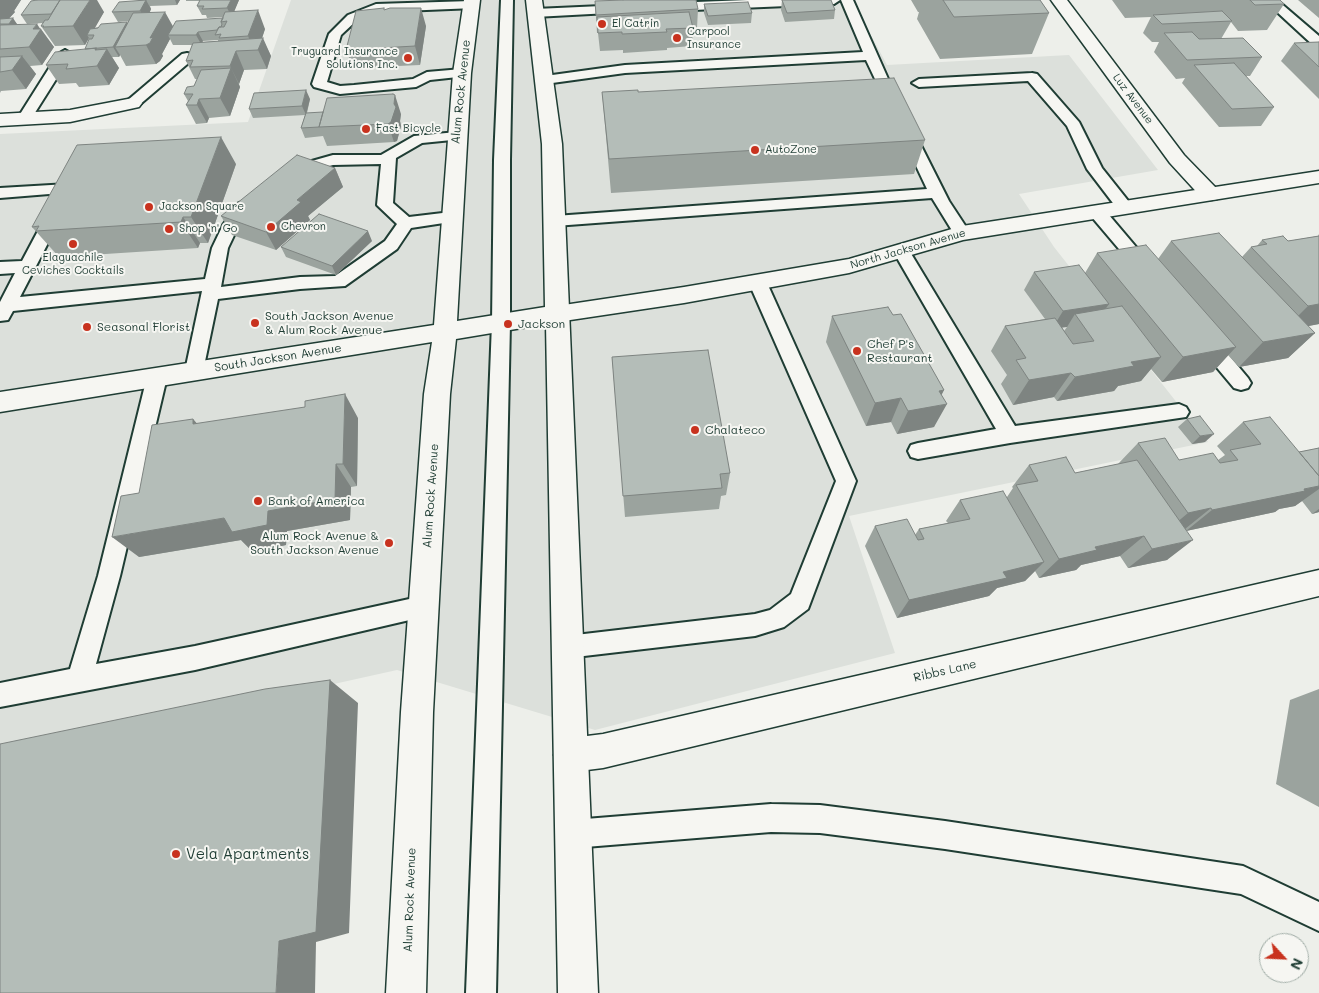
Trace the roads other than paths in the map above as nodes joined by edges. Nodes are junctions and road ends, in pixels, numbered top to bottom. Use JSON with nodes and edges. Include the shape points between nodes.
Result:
{"nodes":[{"id":1,"x":507,"y":0,"type":"edge"},
{"id":2,"x":834,"y":0,"type":"edge"},
{"id":3,"x":848,"y":0,"type":"edge"},
{"id":4,"x":1059,"y":0,"type":"edge"},
{"id":5,"x":1270,"y":0,"type":"edge"},
{"id":6,"x":471,"y":2,"type":"edge"},
{"id":7,"x":534,"y":6,"type":"edge"},
{"id":8,"x":639,"y":8,"type":"edge"},
{"id":9,"x":659,"y":8,"type":"edge"},
{"id":10,"x":1319,"y":43,"type":"edge"},
{"id":11,"x":65,"y":54,"type":"edge"},
{"id":12,"x":872,"y":56,"type":"junction"},
{"id":13,"x":187,"y":57,"type":"edge"},
{"id":14,"x":462,"y":73,"type":"junction"},
{"id":15,"x":600,"y":73,"type":"junction"},
{"id":16,"x":545,"y":80,"type":"junction"},
{"id":17,"x":919,"y":83,"type":"dead end"},
{"id":18,"x":607,"y":88,"type":"dead end"},
{"id":19,"x":133,"y":103,"type":"joint"},
{"id":20,"x":24,"y":119,"type":"junction"},
{"id":21,"x":0,"y":120,"type":"edge"},
{"id":22,"x":457,"y":136,"type":"junction"},
{"id":23,"x":389,"y":156,"type":"junction"},
{"id":24,"x":280,"y":174,"type":"edge"},
{"id":25,"x":1319,"y":177,"type":"edge"},
{"id":26,"x":0,"y":193,"type":"edge"},
{"id":27,"x":938,"y":193,"type":"junction"},
{"id":28,"x":1210,"y":194,"type":"junction"},
{"id":29,"x":255,"y":195,"type":"edge"},
{"id":30,"x":1125,"y":207,"type":"junction"},
{"id":31,"x":1097,"y":212,"type":"junction"},
{"id":32,"x":451,"y":217,"type":"junction"},
{"id":33,"x":555,"y":221,"type":"junction"},
{"id":34,"x":406,"y":223,"type":"junction"},
{"id":35,"x":962,"y":233,"type":"junction"},
{"id":36,"x":901,"y":251,"type":"junction"},
{"id":37,"x":27,"y":267,"type":"junction"},
{"id":38,"x":0,"y":268,"type":"edge"},
{"id":39,"x":1156,"y":282,"type":"edge"},
{"id":40,"x":758,"y":283,"type":"junction"},
{"id":41,"x":212,"y":289,"type":"junction"},
{"id":42,"x":3,"y":312,"type":"edge"},
{"id":43,"x":556,"y":314,"type":"junction"},
{"id":44,"x":501,"y":323,"type":"junction"},
{"id":45,"x":1192,"y":325,"type":"edge"},
{"id":46,"x":446,"y":332,"type":"junction"},
{"id":47,"x":194,"y":371,"type":"junction"},
{"id":48,"x":157,"y":377,"type":"junction"},
{"id":49,"x":1241,"y":383,"type":"dead end"},
{"id":50,"x":0,"y":402,"type":"edge"},
{"id":51,"x":1179,"y":412,"type":"dead end"},
{"id":52,"x":1010,"y":434,"type":"junction"},
{"id":53,"x":918,"y":452,"type":"dead end"},
{"id":54,"x":1319,"y":584,"type":"edge"},
{"id":55,"x":423,"y":607,"type":"junction"},
{"id":56,"x":567,"y":647,"type":"junction"},
{"id":57,"x":80,"y":678,"type":"junction"},
{"id":58,"x":0,"y":695,"type":"edge"},
{"id":59,"x":570,"y":755,"type":"junction"},
{"id":60,"x":573,"y":834,"type":"junction"},
{"id":61,"x":1319,"y":917,"type":"edge"},
{"id":62,"x":406,"y":993,"type":"edge"},
{"id":63,"x":480,"y":993,"type":"edge"},
{"id":64,"x":578,"y":993,"type":"edge"}],
"edges":[{"from":1,"to":44,"type":"lane"},
{"from":2,"to":9,"type":"lane"},
{"from":3,"to":12,"type":"lane"},
{"from":4,"to":28,"type":"main road","name":"Luz Avenue","via":[[1177,159]]},
{"from":5,"to":10,"type":"lane"},
{"from":6,"to":14,"type":"main road","name":"Alum Rock Avenue"},
{"from":6,"to":14,"type":"lane","via":[[376,8],[352,18],[335,34],[319,84],[340,90],[354,89],[416,83],[428,76]]},
{"from":7,"to":8,"type":"lane"},
{"from":7,"to":16,"type":"main road"},
{"from":11,"to":20,"type":"lane"},
{"from":12,"to":15,"type":"lane"},
{"from":12,"to":27,"type":"lane","via":[[881,91]]},
{"from":13,"to":19,"type":"lane"},
{"from":14,"to":22,"type":"main road","name":"Alum Rock Avenue"},
{"from":15,"to":16,"type":"lane"},
{"from":15,"to":18,"type":"lane"},
{"from":16,"to":33,"type":"main road"},
{"from":17,"to":30,"type":"lane","via":[[1032,77],[1074,126],[1095,169]]},
{"from":19,"to":20,"type":"main road","via":[[70,116]]},
{"from":20,"to":21,"type":"main road"},
{"from":22,"to":23,"type":"lane","via":[[419,139]]},
{"from":22,"to":32,"type":"main road","name":"Alum Rock Avenue"},
{"from":23,"to":24,"type":"lane","via":[[384,159],[333,160]]},
{"from":23,"to":34,"type":"lane","via":[[385,205]]},
{"from":25,"to":28,"type":"main road","name":"North Jackson Avenue"},
{"from":26,"to":37,"type":"lane","via":[[68,189]]},
{"from":27,"to":33,"type":"lane"},
{"from":27,"to":35,"type":"lane"},
{"from":28,"to":30,"type":"main road","name":"North Jackson Avenue"},
{"from":29,"to":41,"type":"lane","via":[[230,225],[220,248]]},
{"from":30,"to":31,"type":"main road","name":"North Jackson Avenue"},
{"from":31,"to":35,"type":"main road","name":"North Jackson Avenue"},
{"from":31,"to":39,"type":"lane"},
{"from":32,"to":34,"type":"lane"},
{"from":32,"to":46,"type":"main road","name":"Alum Rock Avenue"},
{"from":33,"to":43,"type":"main road"},
{"from":34,"to":41,"type":"lane","via":[[391,245],[339,282]]},
{"from":35,"to":36,"type":"main road","name":"North Jackson Avenue"},
{"from":36,"to":40,"type":"main road","name":"North Jackson Avenue","via":[[849,266]]},
{"from":36,"to":52,"type":"lane"},
{"from":37,"to":38,"type":"lane"},
{"from":37,"to":42,"type":"lane"},
{"from":40,"to":43,"type":"main road","name":"North Jackson Avenue"},
{"from":40,"to":56,"type":"lane","via":[[846,481],[800,601],[776,619],[755,625]]},
{"from":41,"to":42,"type":"lane"},
{"from":41,"to":47,"type":"lane"},
{"from":43,"to":44,"type":"main road","name":"South Jackson Avenue"},
{"from":43,"to":56,"type":"main road"},
{"from":44,"to":46,"type":"main road","name":"South Jackson Avenue"},
{"from":44,"to":63,"type":"lane"},
{"from":45,"to":49,"type":"lane"},
{"from":46,"to":47,"type":"main road","name":"South Jackson Avenue"},
{"from":46,"to":55,"type":"main road","name":"Alum Rock Avenue","via":[[437,394]]},
{"from":47,"to":48,"type":"main road","name":"South Jackson Avenue"},
{"from":48,"to":50,"type":"main road","name":"South Jackson Avenue"},
{"from":48,"to":57,"type":"lane","via":[[109,576]]},
{"from":51,"to":52,"type":"lane"},
{"from":52,"to":53,"type":"lane"},
{"from":54,"to":59,"type":"main road","name":"Ribbs Lane","via":[[603,751]]},
{"from":55,"to":57,"type":"lane","via":[[195,658]]},
{"from":55,"to":62,"type":"main road","name":"Alum Rock Avenue"},
{"from":56,"to":59,"type":"main road"},
{"from":57,"to":58,"type":"lane"},
{"from":59,"to":60,"type":"main road"},
{"from":60,"to":61,"type":"lane","via":[[771,818],[820,819],[1243,880]]},
{"from":60,"to":64,"type":"main road"}]}
